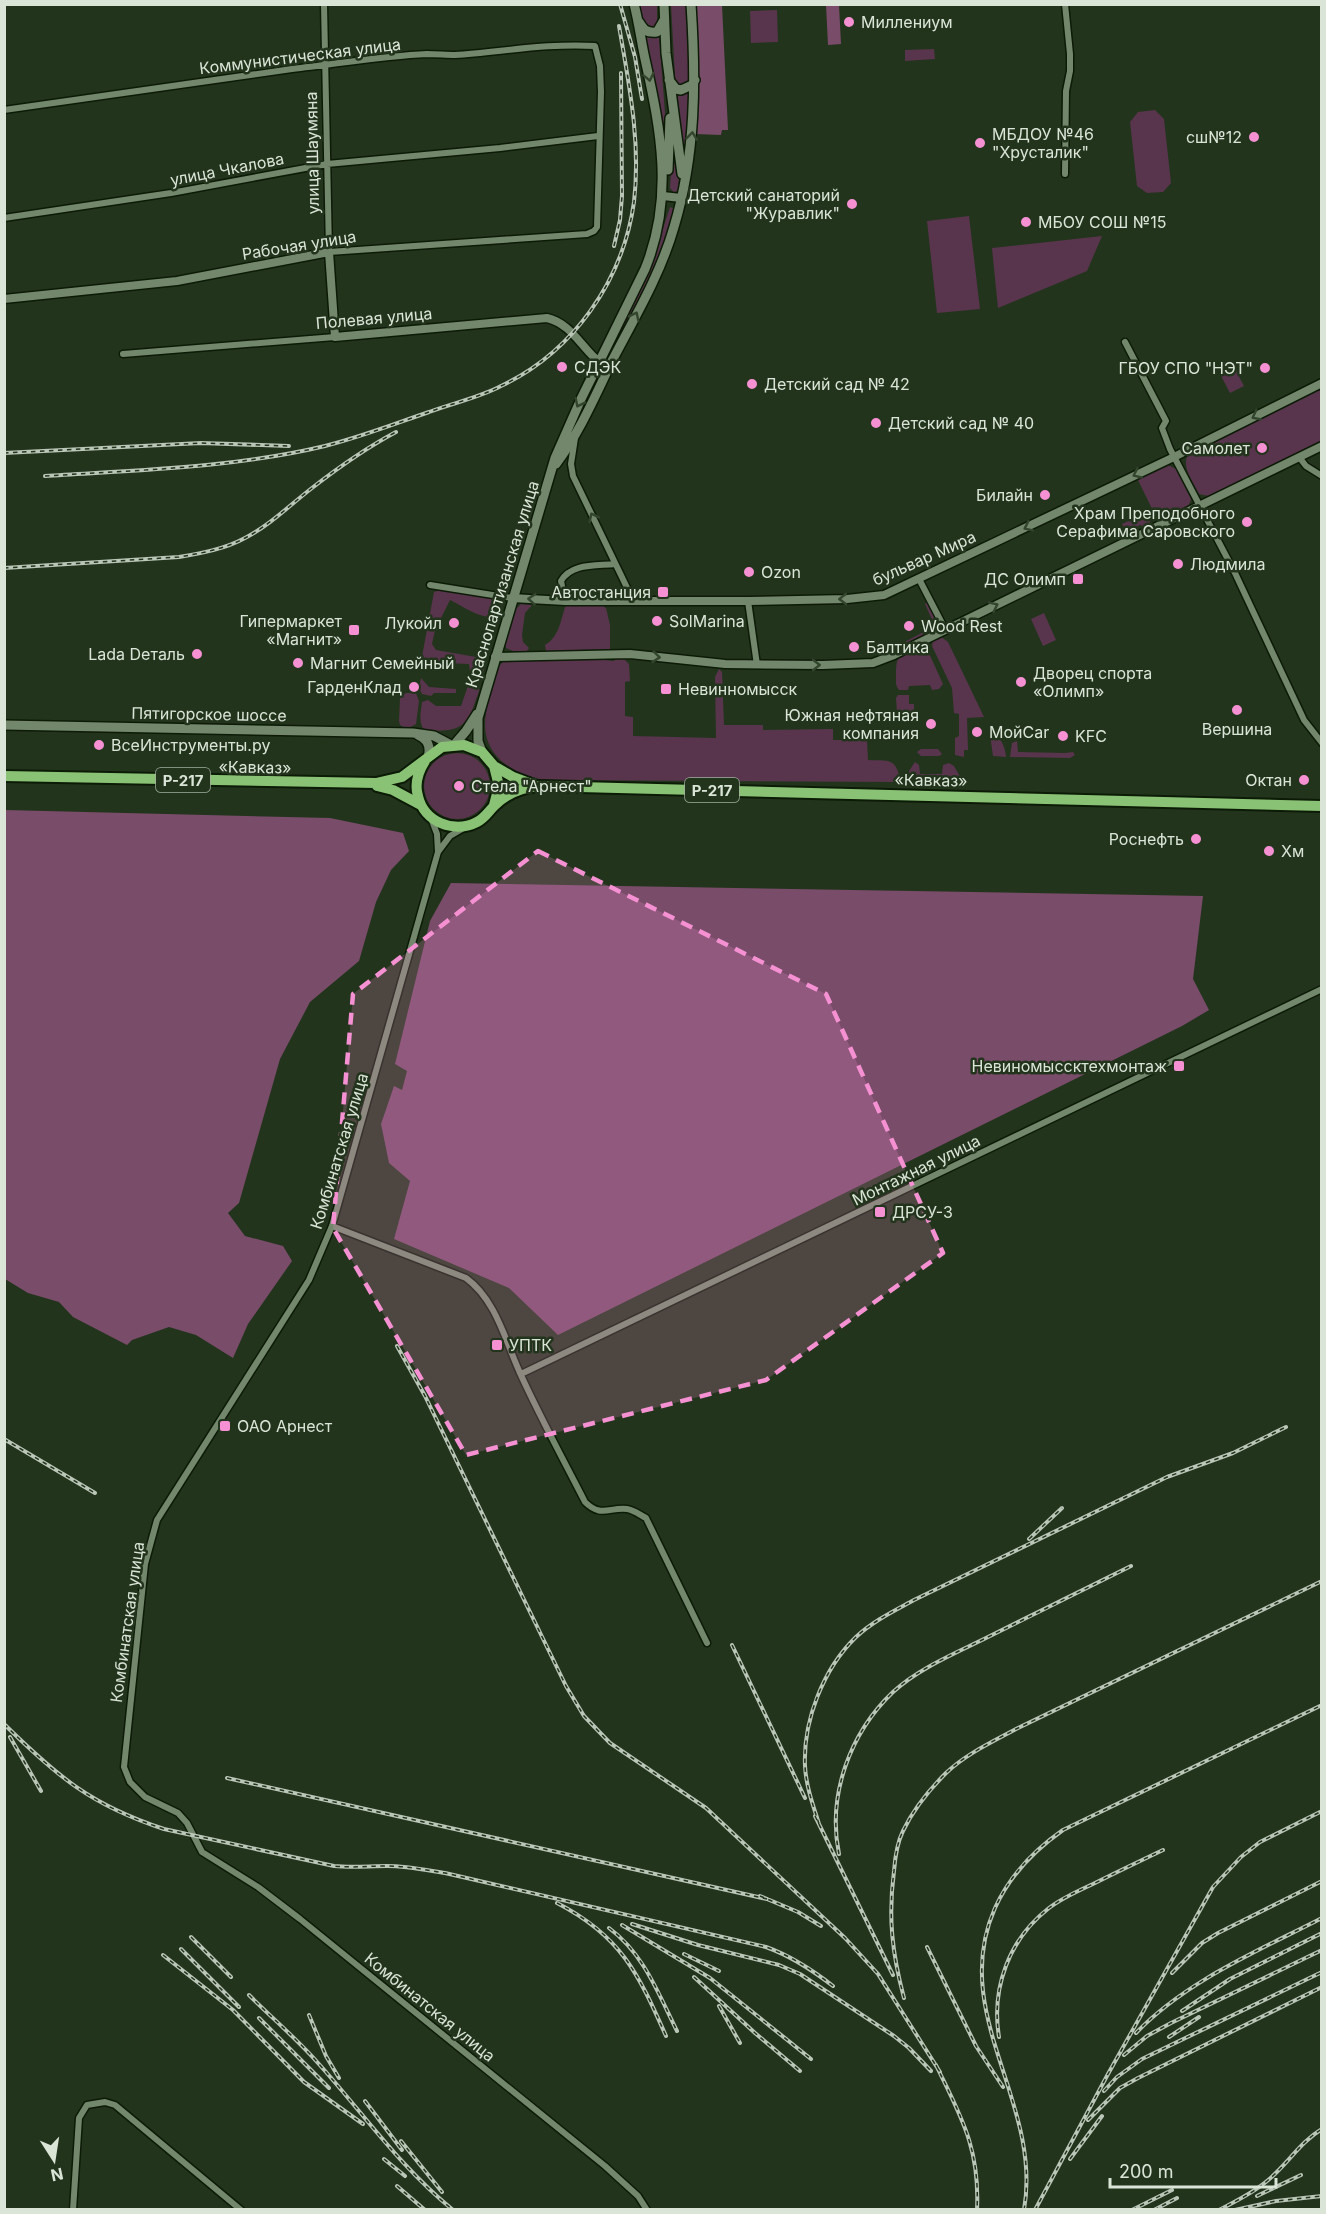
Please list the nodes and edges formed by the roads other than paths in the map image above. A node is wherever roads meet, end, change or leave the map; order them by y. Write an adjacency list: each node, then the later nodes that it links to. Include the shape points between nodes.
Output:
1 (324, 4): 8 (street, улица Шаумяна)
2 (634, 4): 7 (main road, Краснопартизанская улица)
3 (664, 4): 6 (main road)
4 (691, 4): 10 (main road, Краснопартизанская улица)
5 (1065, 4): 15 (street, via 1070,71 1065,90)
6 (665, 19): 7 (main road, via 657,32 649,33); 9 (main road)
7 (638, 20): 17 (main road, Краснопартизанская улица, one-way to 17, via 659,128)
8 (325, 65): 12 (street, Коммунистическая улица); 13 (street, Коммунистическая улица, via 429,54 595,46 601,92); 14 (street, улица Шаумяна)
9 (669, 80): 10 (main road, via 681,90); 11 (main road)
10 (695, 80): 16 (main road, Краснопартизанская улица, one-way to 10, via 691,144)
11 (671, 102): 16 (main road, via 679,143); 17 (main road)
12 (4, 110)
13 (598, 136): 14 (street, улица Чкалова); 19 (street, Рабочая улица, via 594,231)
14 (327, 164): 18 (street, улица Чкалова); 19 (street, улица Шаумяна)
15 (1065, 174)
16 (682, 195): 17 (street); 25 (main road, Краснопартизанская улица, one-way to 16, via 662,258)
17 (663, 196): 24 (main road, Краснопартизанская улица, via 651,254)
18 (4, 218)
19 (329, 252): 20 (street, Рабочая улица, via 177,281); 21 (street, улица Шаумяна)
20 (4, 298)
21 (336, 337): 23 (street, Полевая улица); 24 (street, Полевая улица, via 547,318 567,327)
22 (1125, 342): 29 (street, via 1166,421 1162,428)
23 (123, 354)
24 (600, 364): 25 (street, Полевая улица); 31 (main road, Краснопартизанская улица, one-way to 31)
25 (609, 368): 27 (main road, Краснопартизанская улица)
26 (1321, 384): 29 (street, бульвар Мира, one-way to 29)
27 (575, 436): 31 (main road, Краснопартизанская улица); 34 (street, one-way to 27, via 573,476)
28 (1322, 446): 30 (street)
29 (1174, 457): 33 (street); 35 (street, бульвар Мира, one-way to 35)
30 (1299, 457): 32 (street); 33 (street)
31 (551, 470): 37 (main road, Краснопартизанская улица)
32 (1322, 476)
33 (1200, 505): 41 (street, one-way to 33); 47 (street, via 1304,720)
34 (615, 564): 38 (street); 39 (street, via 573,568 565,573 561,580)
35 (919, 579): 40 (street, бульвар Мира, one-way to 40, via 874,598); 41 (street)
36 (430, 585): 37 (street, бульвар Мира)
37 (512, 597): 39 (street, бульвар Мира, one-way to 37); 42 (main road, Краснопартизанская улица)
38 (633, 600): 39 (street, бульвар Мира); 40 (street, бульвар Мира)
39 (565, 601)
40 (748, 601): 43 (street)
41 (945, 629): 43 (street, one-way to 41, via 873,663)
42 (495, 657): 43 (street, one-way to 43, via 630,654); 44 (main road, Краснопартизанская улица)
43 (757, 665)
44 (481, 706): 48 (main road, Краснопартизанская улица); 49 (main road, Краснопартизанская улица, via 477,730)
45 (4, 725): 46 (main road, Пятигорское шоссе)
46 (413, 733): 48 (main road, Пятигорское шоссе, via 434,736); 50 (main road, via 427,741 430,748)
47 (1322, 743)
48 (452, 745): 49 (highway); 50 (highway, «Кавказ» / Р-217)
49 (482, 752): 51 (highway, «Кавказ» / Р-217)
50 (426, 759): 53 (highway, «Кавказ» / Р-217, via 396,779); 55 (highway, via 416,787)
51 (494, 766): 54 (highway, «Кавказ» / Р-217); 56 (highway, via 499,786)
52 (4, 777): 53 (highway, «Кавказ» / Р-217)
53 (362, 784): 55 (highway, «Кавказ» / Р-217, via 393,790)
54 (540, 786): 56 (highway, «Кавказ» / Р-217, via 513,793); 57 (highway, «Кавказ» / Р-217)
55 (421, 805): 58 (highway, «Кавказ» / Р-217)
56 (494, 806): 59 (highway, «Кавказ» / Р-217)
57 (1322, 806)
58 (430, 817): 59 (highway, via 448,826); 60 (street, Комбинатская улица, via 437,834)
59 (468, 826): 60 (street, Комбинатская улица, via 450,836)
60 (438, 852): 62 (street, Комбинатская улица)
61 (1322, 989): 63 (street, Монтажная улица)
62 (332, 1226): 63 (street, via 466,1278 479,1287 489,1300); 67 (street, Комбинатская улица, via 309,1280 157,1520 145,1564 123,1758 126,1775 145,1797 178,1813 202,1852 300,1918 605,2166 638,2196)
63 (521, 1374): 64 (street, via 585,1502 593,1510 627,1509 645,1518)
64 (707, 1643)
65 (73, 2210): 66 (street, via 79,2118 87,2105 105,2102 115,2105)
66 (241, 2210)
67 (647, 2210)

